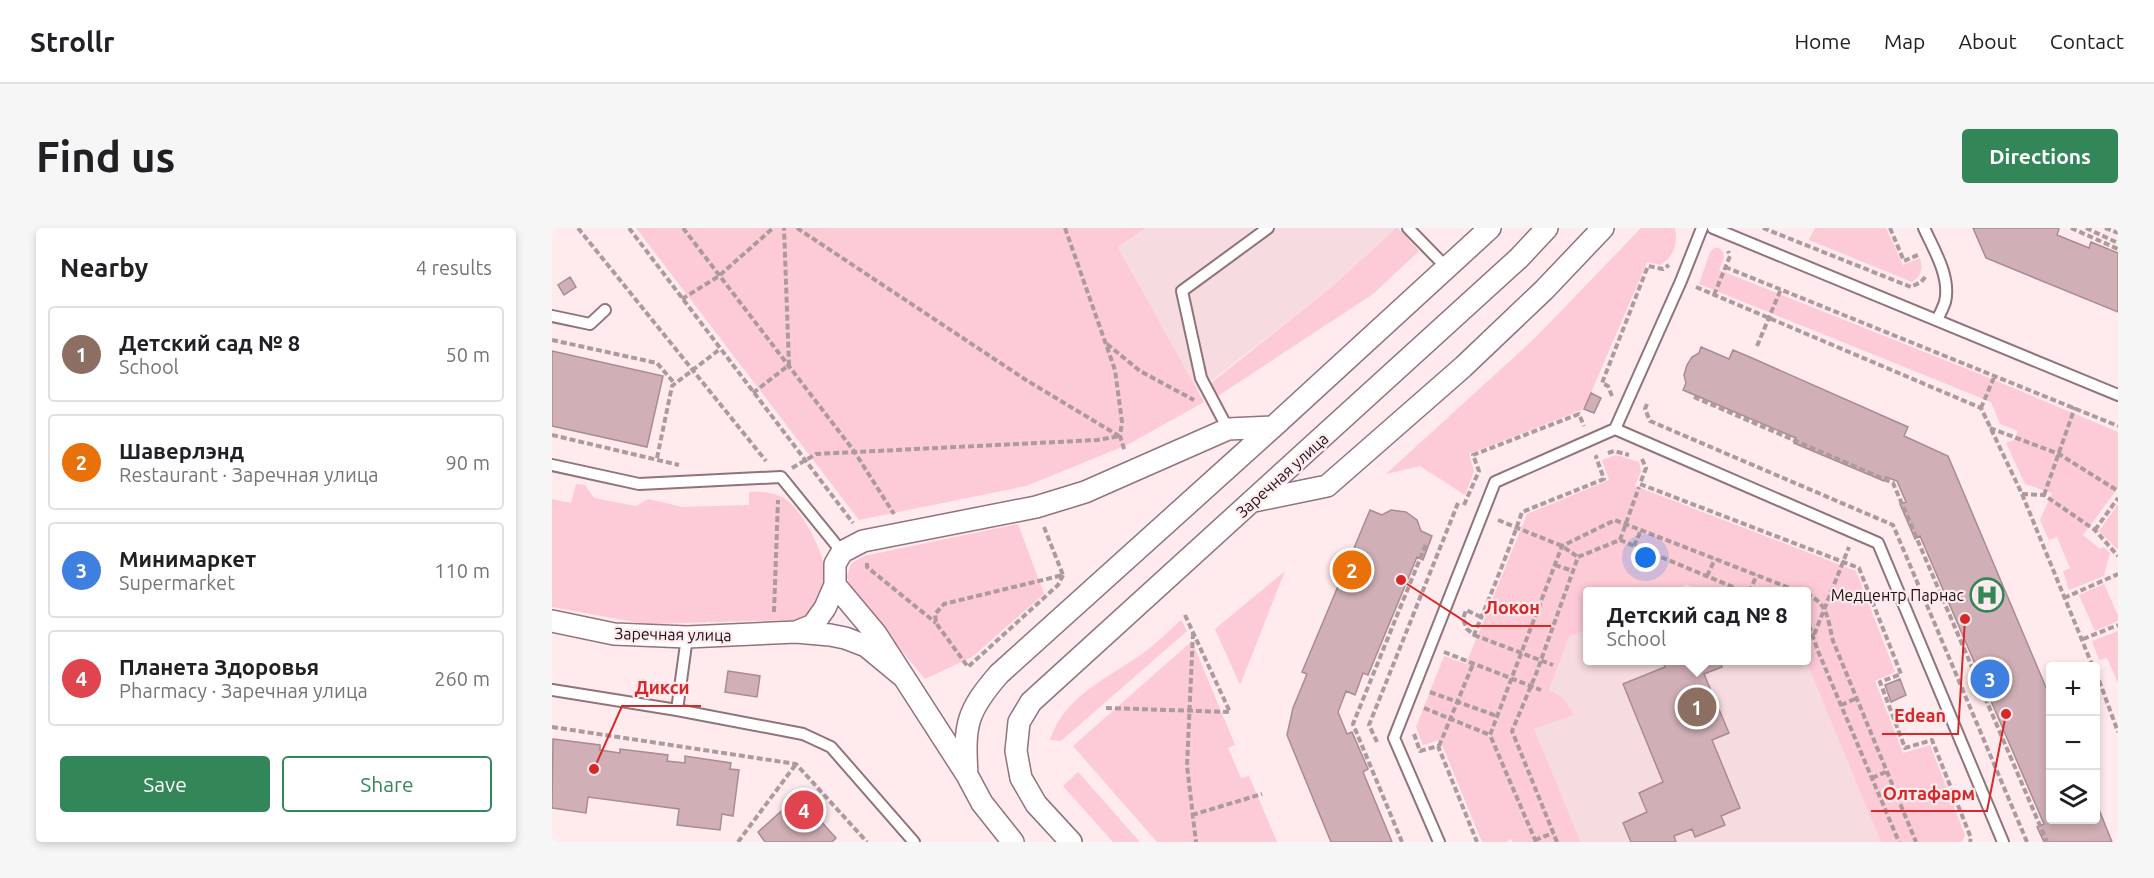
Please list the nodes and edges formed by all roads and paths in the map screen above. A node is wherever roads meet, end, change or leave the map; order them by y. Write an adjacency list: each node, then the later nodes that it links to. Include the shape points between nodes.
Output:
1 (578, 228): 42 (path)
2 (629, 228): 32 (path)
3 (683, 228): 29 (path)
4 (773, 228): 29 (path)
5 (784, 228): 41 (path)
6 (797, 228): 58 (path, via 1026,380)
7 (1065, 228): 38 (path)
8 (1268, 228): 54 (lane, via 1182,291 1201,378)
9 (1408, 228): 28 (lane)
10 (1490, 228): 28 (street)
11 (1547, 228): 72 (street, Заречная улица)
12 (1603, 228): 72 (street, via 1463,367 1327,486)
13 (1702, 228): 30 (lane)
14 (1713, 228): 36 (lane)
15 (1763, 228): 26 (path, via 1911,287 1927,275)
16 (1890, 228): 24 (path, via 1904,261 1923,253)
17 (1924, 228): 36 (lane, via 1946,285)
18 (2071, 228): 23 (path)
19 (2086, 228): 22 (path)
20 (2105, 228): 21 (path)
21 (2118, 233)
22 (2118, 243)
23 (2118, 249)
24 (1925, 258)
25 (1672, 262): 48 (path, via 1663,269 1648,266 1602,383 1612,394)
26 (1928, 264)
27 (1725, 267): 31 (path)
28 (1447, 268): 52 (street)
29 (719, 276): 32 (path); 41 (path)
30 (1681, 281): 35 (path); 56 (lane)
31 (1781, 289): 35 (path); 43 (path)
32 (682, 299): 40 (path)
33 (606, 310): 34 (lane, via 590,324)
34 (552, 316)
35 (1768, 318): 39 (path); 50 (path)
36 (1938, 320): 46 (lane)
37 (552, 340): 44 (path, via 657,363)
38 (1106, 344): 47 (path, via 1140,371); 58 (path, via 1115,370 1122,422)
39 (1757, 346)
40 (720, 349): 42 (path); 45 (path)
41 (789, 365): 45 (path); 59 (path)
42 (692, 371): 44 (path); 65 (path)
43 (1995, 375): 49 (path); 50 (path)
44 (675, 384): 62 (path)
45 (753, 393): 63 (path)
46 (2118, 395)
47 (1200, 403)
48 (1612, 403)
49 (2075, 407): 51 (path); 61 (path)
50 (1981, 408): 53 (path)
51 (2118, 426)
52 (1273, 427): 54 (street); 146 (street, via 993,681 979,697 968,722)
53 (1990, 428): 61 (path); 69 (path)
54 (1228, 429): 74 (street, via 1085,492)
55 (1592, 429): 73 (path, via 1585,428 1579,414 1473,455 1479,471)
56 (1615, 429): 75 (lane, via 1495,482); 81 (lane)
57 (552, 435): 62 (path)
58 (1120, 436): 59 (path); 60 (path)
59 (854, 451): 63 (path, via 816,454); 76 (path)
60 (1125, 453)
61 (2059, 454): 68 (path); 70 (path)
62 (657, 458): 66 (path, via 678,464)
63 (805, 460): 65 (path); 83 (path)
64 (552, 465): 66 (lane, via 639,484)
65 (781, 477): 66 (lane); 87 (lane); 108 (path, via 776,514)
66 (699, 482)
67 (1639, 487): 77 (path)
68 (2118, 491)
69 (2022, 494): 70 (path); 103 (path)
70 (2044, 495): 80 (path)
71 (2118, 498): 80 (path)
72 (1253, 502): 156 (street, Заречная улица, via 1031,702 1019,722 1016,751 1021,778 1036,804)
73 (1464, 506)
74 (1036, 507): 83 (street); 95 (path)
75 (1483, 513): 78 (path); 159 (lane, via 1394,738)
76 (898, 520)
77 (1625, 524): 79 (path); 82 (path); 85 (path, via 1616,520)
78 (1517, 527): 85 (path); 91 (path, via 1522,512 1604,479 1596,457 1614,451 1643,459 1646,468 1640,484); 106 (path)
79 (1641, 530): 86 (path); 90 (path)
80 (2095, 530): 88 (path)
81 (1854, 532): 91 (path); 165 (lane, via 1878,543)
82 (1620, 540): 86 (path); 89 (path)
83 (863, 541): 87 (street); 109 (path, via 867,567)
84 (1426, 544): 158 (path, via 1353,724)
85 (1562, 546): 89 (path); 92 (path)
86 (1634, 546): 97 (path)
87 (842, 552): 98 (street, via 836,564)
88 (2118, 556)
89 (1578, 557): 93 (path)
90 (1715, 559): 96 (path); 97 (path)
91 (1843, 562): 104 (path); 164 (path, via 1859,568 1901,674 1880,682 1905,748 1932,740)
92 (1555, 565): 93 (path); 119 (path)
93 (1573, 571): 120 (path)
94 (2118, 574): 103 (path)
95 (1063, 575): 109 (path, via 944,604 935,614); 109 (path, via 1058,585 968,667)
96 (1757, 575): 100 (path); 101 (path)
97 (1707, 576): 99 (path)
98 (835, 585): 112 (street, via 813,625); 125 (street, via 876,634)
99 (1736, 587)
100 (1750, 587)
101 (1789, 587)
102 (1811, 596): 104 (path)
103 (2064, 598): 118 (path)
104 (1825, 610): 115 (path); 131 (path, via 1833,641)
105 (1184, 613): 113 (path)
106 (1481, 617): 114 (path); 114 (path, via 1466,610 1463,620)
107 (552, 621): 117 (street, Заречная улица, via 614,634)
108 (774, 621)
109 (936, 623)
110 (2118, 625): 118 (path)
111 (1811, 628): 115 (path)
112 (796, 633): 117 (street, Заречная улица); 125 (street, Заречная улица, via 830,635 866,646)
113 (1193, 633): 136 (path); 136 (path, via 1230,712)
114 (1474, 635): 119 (path)
115 (1814, 635): 116 (path); 133 (path)
116 (1811, 636)
117 (687, 637): 135 (lane)
118 (2083, 639): 122 (path)
119 (1520, 653): 120 (path); 126 (path)
120 (1541, 660): 124 (path); 128 (path)
121 (1438, 661): 123 (path, via 1442,651)
122 (2092, 662)
123 (1473, 664): 126 (path); 132 (path)
124 (1553, 666)
125 (901, 675): 146 (street)
126 (1510, 678): 128 (path); 137 (path)
127 (2100, 683): 141 (path)
128 (1531, 686): 130 (path); 150 (path, via 1512,731)
129 (552, 690): 135 (lane)
130 (1541, 690)
131 (1857, 698): 133 (path); 145 (path)
132 (1457, 702): 137 (path); 138 (path); 138 (path, via 1426,690 1420,706)
133 (1841, 705): 147 (path)
134 (1106, 708): 136 (path)
135 (677, 710): 154 (lane, via 803,734 831,747)
136 (1189, 712): 149 (path, via 1187,766)
137 (1497, 716): 142 (path)
138 (1450, 718): 142 (path); 143 (path)
139 (552, 727): 144 (path)
140 (1411, 728): 143 (path, via 1420,751)
141 (2118, 732)
142 (1490, 735): 151 (path)
143 (1438, 746): 160 (path)
144 (796, 764): 152 (path); 153 (path)
145 (1888, 771): 147 (path); 163 (path)
146 (967, 775): 155 (street, via 982,803)
147 (1872, 778): 162 (path)
148 (1262, 794): 149 (path)
149 (1192, 815): 157 (path)
150 (1553, 833): 151 (path); 161 (path)
151 (1535, 841)
152 (738, 842)
153 (867, 842)
154 (914, 842)
155 (1013, 842)
156 (1071, 842)
157 (1196, 842)
158 (1402, 842)
159 (1439, 842)
160 (1478, 842)
161 (1557, 842)
162 (1899, 842)
163 (1917, 842)
164 (1970, 842)
165 (2003, 842)

